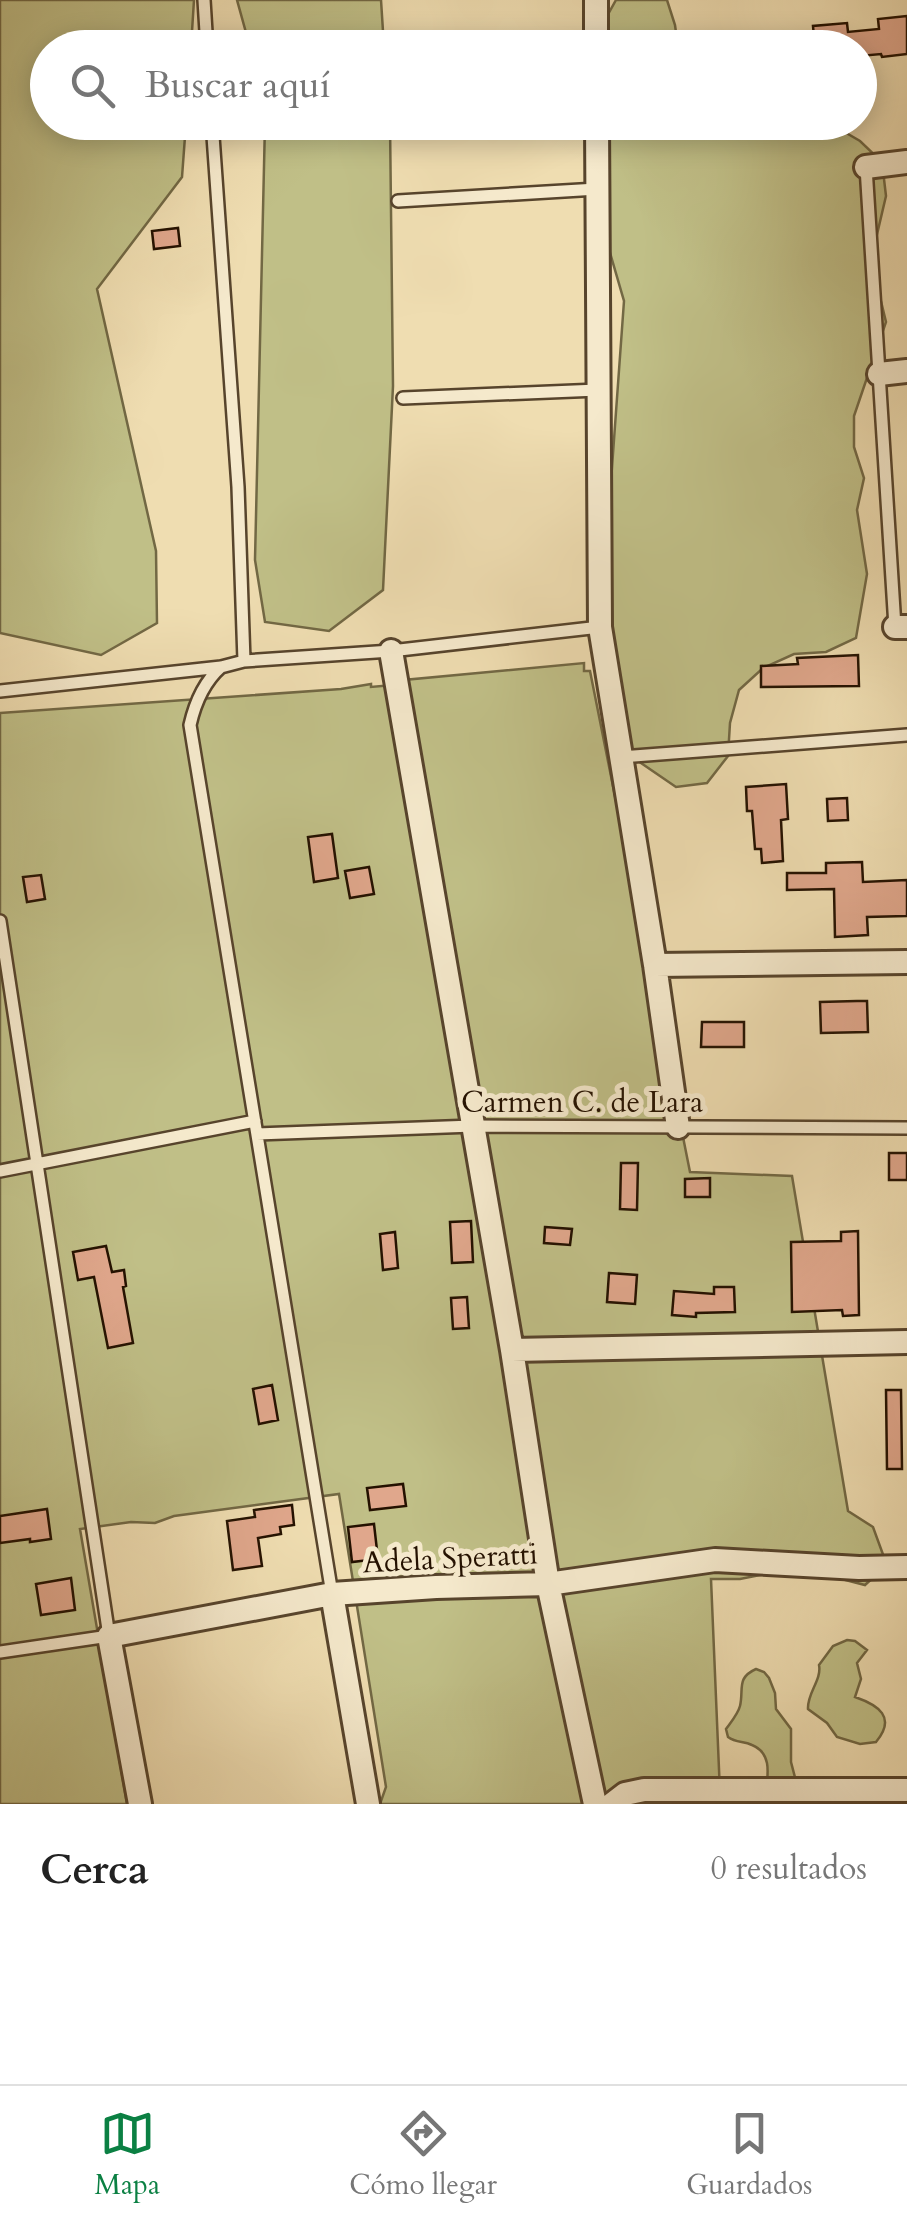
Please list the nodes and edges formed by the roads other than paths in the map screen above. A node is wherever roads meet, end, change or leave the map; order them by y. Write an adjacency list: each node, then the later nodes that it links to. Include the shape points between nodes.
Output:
1 (204, 0): 3 (lane)
2 (596, 0): 4 (street)
3 (206, 30)
4 (596, 30)
5 (213, 140): 18 (lane)
6 (597, 140): 9 (street)
7 (907, 162): 8 (street)
8 (866, 167): 12 (lane)
9 (597, 189): 10 (lane); 13 (street)
10 (398, 200)
11 (907, 371): 12 (street)
12 (879, 374): 16 (lane)
13 (598, 390): 14 (lane); 15 (street)
14 (403, 398)
15 (600, 627): 17 (lane); 22 (street)
16 (901, 627)
17 (391, 651): 18 (lane); 26 (street)
18 (244, 661): 19 (lane)
19 (221, 666): 20 (lane); 28 (lane, via 201,693 190,725)
20 (0, 692)
21 (907, 735): 22 (lane)
22 (620, 757): 25 (street)
23 (0, 922): 30 (lane)
24 (907, 962): 25 (street)
25 (655, 964): 27 (street)
26 (473, 1126): 27 (lane, Carmen C. de Lara); 28 (lane, Carmen C. de Lara); 33 (street)
27 (678, 1127): 29 (lane, Carmen C. de Lara)
28 (256, 1128): 30 (lane, Carmen C. de Lara); 36 (lane)
29 (907, 1128)
30 (37, 1163): 31 (lane, Carmen C. de Lara); 37 (lane)
31 (0, 1171)
32 (907, 1342): 33 (street)
33 (512, 1350): 35 (street)
34 (907, 1567): 35 (street, Adela Speratti, via 715,1560)
35 (548, 1584): 36 (street, Adela Speratti); 42 (street)
36 (332, 1594): 37 (street, Adela Speratti); 41 (street)
37 (109, 1636): 38 (lane, Adela Speratti); 40 (street)
38 (0, 1652)
39 (907, 1790): 43 (street, via 644,1790)
40 (140, 1804)
41 (368, 1804)
42 (595, 1804)
43 (612, 1804)

